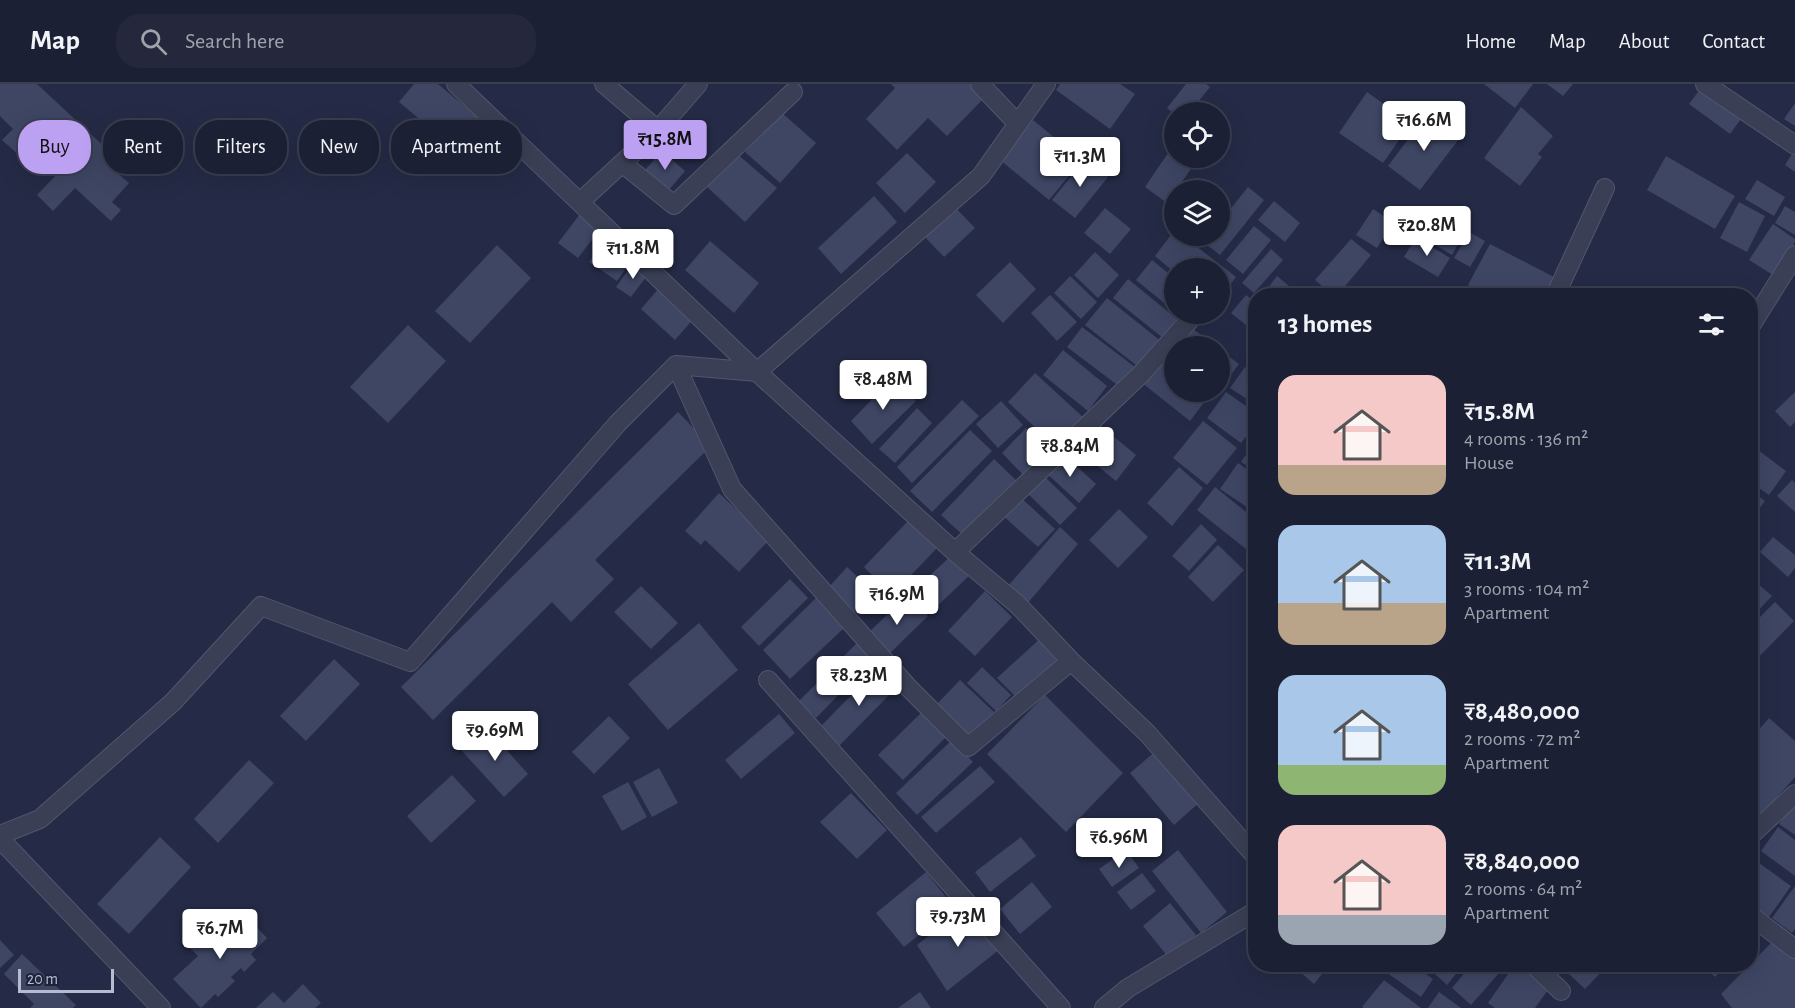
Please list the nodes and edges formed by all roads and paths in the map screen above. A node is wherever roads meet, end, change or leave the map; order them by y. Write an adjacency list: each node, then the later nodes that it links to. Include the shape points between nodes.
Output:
1 (456, 84): 13 (street)
2 (604, 84): 9 (street)
3 (698, 84): 9 (street)
4 (980, 84): 8 (street)
5 (1046, 84): 8 (street)
6 (1705, 84): 10 (street)
7 (793, 92): 11 (street, via 674,206)
8 (1018, 124): 19 (street, via 981,176)
9 (658, 130): 11 (street)
10 (1795, 145)
11 (622, 163): 13 (street)
12 (1605, 188): 15 (street)
13 (580, 202): 19 (street)
14 (1795, 255): 16 (street)
15 (1559, 288)
16 (1758, 314)
17 (1186, 324): 20 (street, via 1140,375)
18 (676, 365): 19 (street); 21 (street, via 732,489 907,687 968,747); 25 (street, via 618,423 410,662 261,606 173,702 40,819)
19 (757, 372): 20 (street)
20 (955, 552): 21 (street, via 1017,604)
21 (1071, 661): 26 (street, via 1147,733)
22 (768, 680): 33 (street)
23 (1795, 794): 24 (street)
24 (1758, 829)
25 (0, 837): 32 (street)
26 (1248, 848)
27 (1248, 915): 34 (street, via 1128,988)
28 (1758, 921): 29 (street)
29 (1795, 949)
30 (1541, 972): 31 (street)
31 (1561, 991)
32 (155, 1006)
33 (1060, 1008)
34 (1104, 1008)

